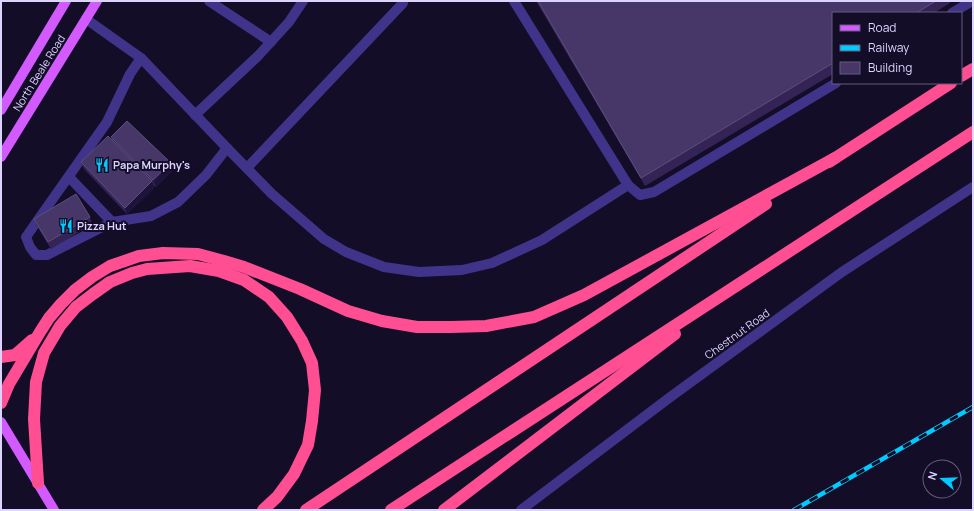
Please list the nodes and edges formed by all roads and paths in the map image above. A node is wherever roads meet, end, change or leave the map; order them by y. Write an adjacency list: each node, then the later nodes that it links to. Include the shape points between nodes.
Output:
1 (97, 1): 9 (main road, North Beale Road)
2 (209, 1): 10 (lane)
3 (303, 1): 10 (lane, via 290,22)
4 (514, 1): 25 (lane)
5 (972, 1): 8 (lane)
6 (62, 2): 16 (main road, North Beale Road)
7 (403, 2): 23 (lane)
8 (954, 12)
9 (86, 19): 11 (lane); 21 (main road, North Beale Road)
10 (271, 42): 18 (lane)
11 (141, 58): 18 (lane); 24 (lane, via 106,122)
12 (973, 69): 13 (highway)
13 (962, 75)
14 (834, 84): 25 (lane, via 654,192 640,195)
15 (949, 84): 22 (highway)
16 (6, 96): 17 (main road, North Beale Road)
17 (1, 110)
18 (195, 115): 20 (lane)
19 (973, 132): 28 (highway)
20 (227, 148): 23 (lane); 27 (lane, via 206,176 178,202 151,216)
21 (1, 157)
22 (835, 158): 29 (highway, via 584,295 534,317 472,327 417,327 382,321 348,311 244,267 198,254 163,252 139,256 110,266 92,277 61,304); 36 (highway)
23 (247, 168): 25 (lane, via 272,194 324,239 346,252 384,267 419,272 462,270 492,263 542,240)
24 (69, 177): 27 (lane); 27 (lane, via 26,237 36,255 46,255)
25 (628, 185)
26 (973, 187): 39 (lane, Chestnut Road, via 842,272)
27 (112, 222)
28 (749, 278): 37 (highway); 38 (highway)
29 (40, 332): 30 (highway, via 15,355); 31 (highway)
30 (1, 357)
31 (1, 402)
32 (1, 422): 33 (main road)
33 (38, 483): 34 (main road); 35 (highway, via 34,419 36,382 44,353 60,326 76,307 110,282 132,272 190,266 219,271 244,280 270,298 299,335 312,363 315,390 308,446 294,474 277,497)
34 (54, 510)
35 (263, 510)
36 (306, 510)
37 (392, 510)
38 (444, 510)
39 (521, 510)

